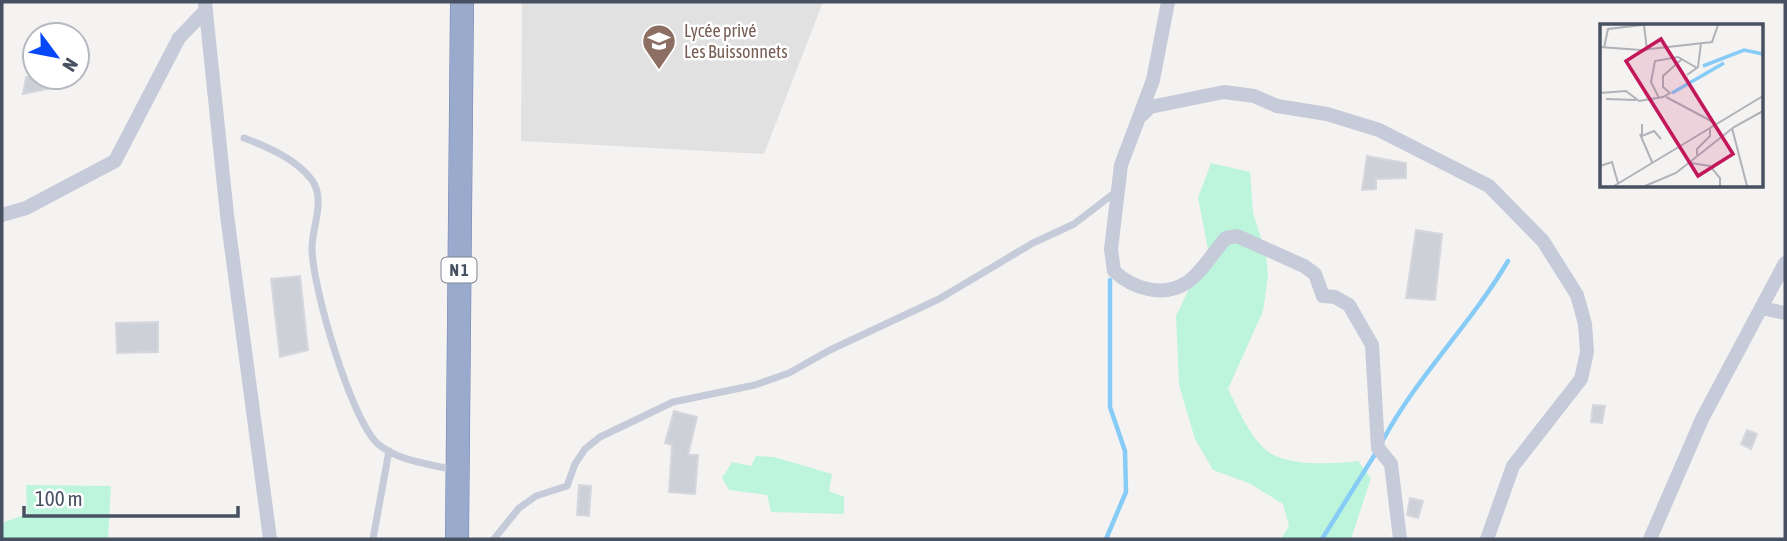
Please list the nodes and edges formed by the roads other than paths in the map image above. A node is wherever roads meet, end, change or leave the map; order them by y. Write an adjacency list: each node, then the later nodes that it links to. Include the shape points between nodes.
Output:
1 (462, 2): 12 (highway, N 1)
2 (1168, 2): 4 (street)
3 (205, 6): 7 (street, via 155,78 115,161 26,208); 13 (street)
4 (1142, 115): 6 (street, via 1121,165); 18 (street, via 1150,107 1224,92 1357,122 1489,186 1543,241 1577,295 1585,324 1584,365 1581,379 1513,466)
5 (244, 138): 11 (lane, via 292,162 313,182 319,208 312,251 330,335 360,421)
6 (1118, 191): 16 (lane, via 1074,223 939,299 789,373 673,402 600,437 585,449 567,486 536,496 519,508); 17 (street, via 1111,249 1114,271 1136,287 1156,291 1187,283 1226,237 1237,236 1304,266 1315,274 1323,296 1349,304 1372,345 1378,448 1391,464)
7 (2, 215)
8 (1785, 263): 9 (street)
9 (1761, 308): 10 (street); 19 (street, via 1702,419)
10 (1785, 313)
11 (389, 451): 12 (lane); 14 (lane)
12 (458, 470): 15 (highway, N 1)
13 (270, 539)
14 (373, 539)
15 (457, 539)
16 (494, 539)
17 (1400, 539)
18 (1487, 539)
19 (1650, 539)

